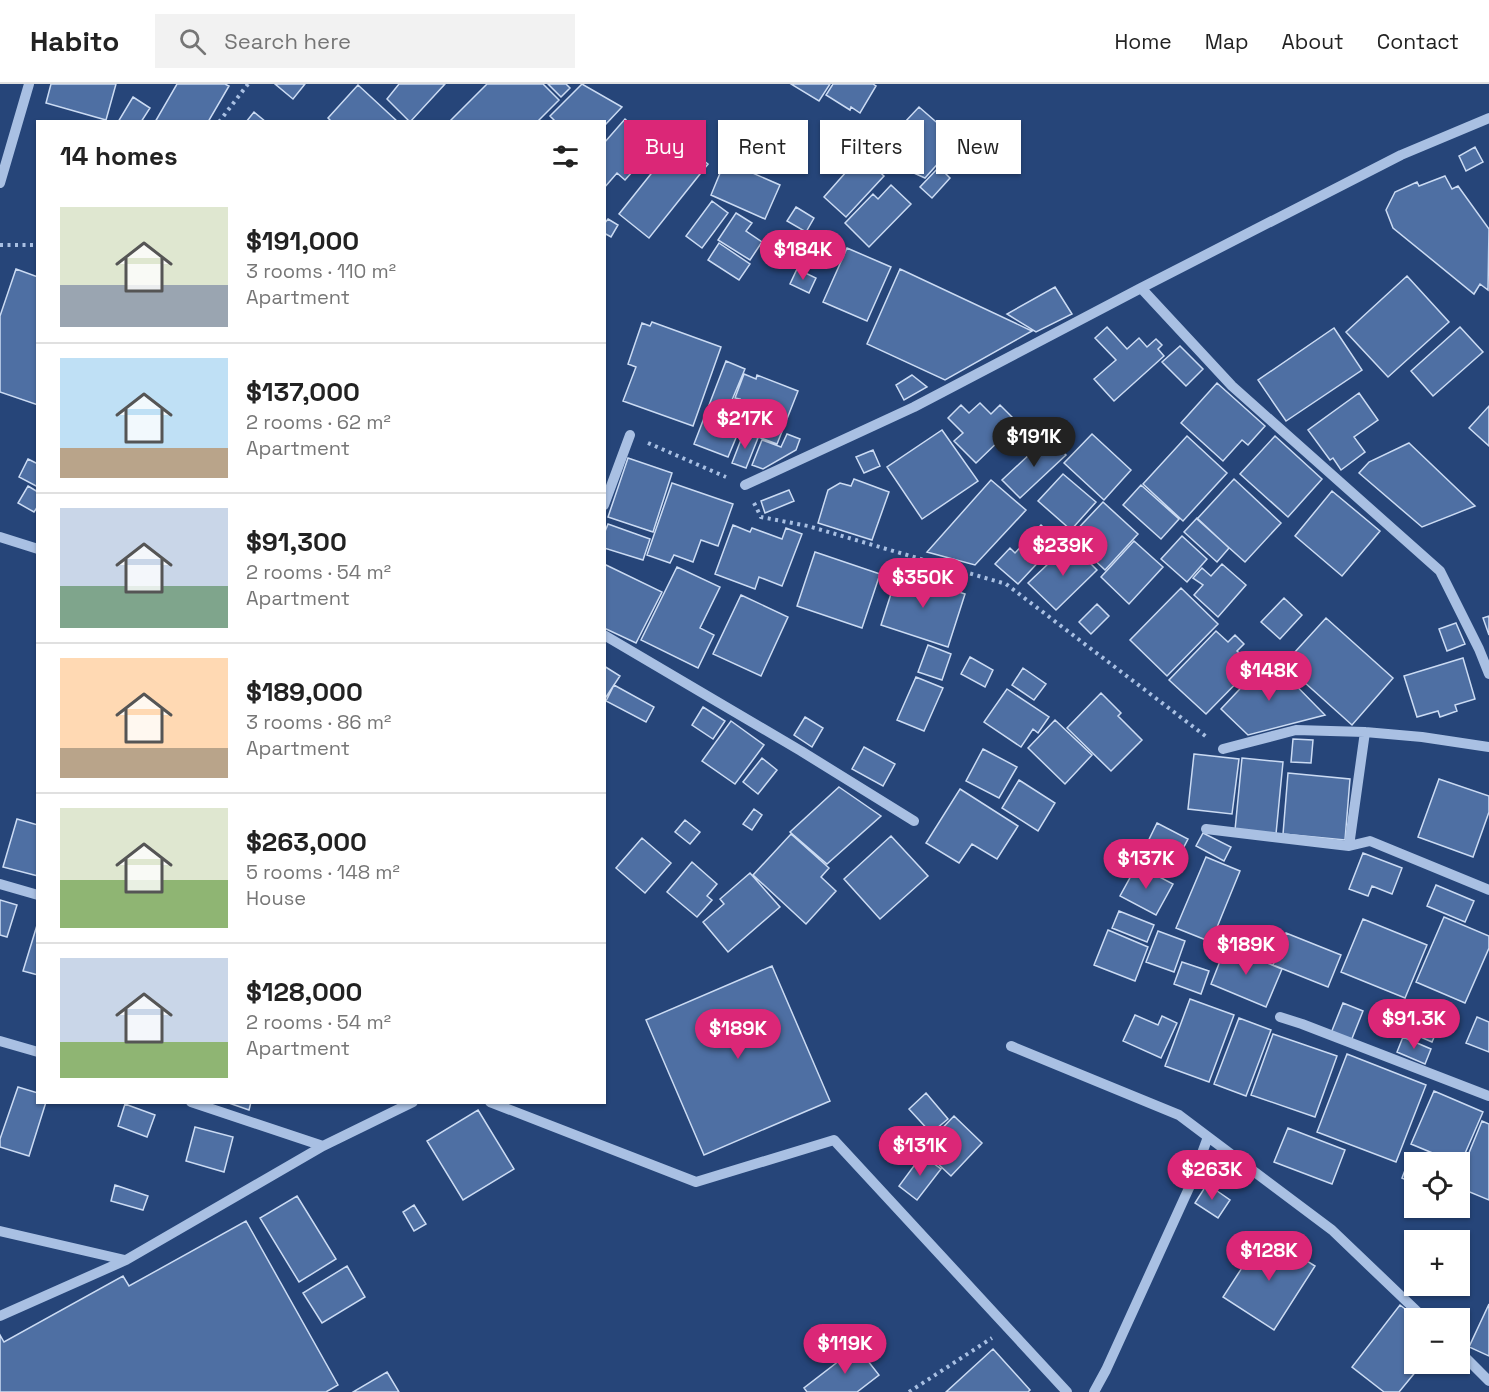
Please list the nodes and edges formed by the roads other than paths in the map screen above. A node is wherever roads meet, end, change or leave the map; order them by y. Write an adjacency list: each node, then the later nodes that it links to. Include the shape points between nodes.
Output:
1 (29, 84): 3 (street)
2 (1489, 118): 4 (street, via 1401,155)
3 (0, 183)
4 (1141, 288): 6 (street, via 914,407); 11 (street, via 1232,386 1440,571)
5 (630, 435): 7 (street)
6 (745, 485)
7 (606, 501)
8 (0, 537): 9 (street)
9 (36, 548)
10 (606, 636): 15 (street)
11 (1489, 674)
12 (1365, 732): 13 (street); 14 (street, via 1296,730); 17 (street)
13 (1489, 747)
14 (1223, 749)
15 (914, 821)
16 (1206, 829): 17 (street)
17 (1349, 846): 19 (street, via 1370,841)
18 (0, 884): 20 (street)
19 (1489, 890)
20 (36, 895)
21 (1280, 1017): 25 (street)
22 (0, 1041): 24 (street)
23 (1011, 1046): 29 (street, via 1179,1115)
24 (36, 1051)
25 (1489, 1096)
26 (197, 1104): 30 (street)
27 (409, 1104): 30 (street)
28 (495, 1104): 37 (street, via 696,1182 834,1140)
29 (1208, 1137): 33 (street, via 1332,1230); 38 (street, via 1189,1188)
30 (323, 1146): 32 (street)
31 (0, 1231): 32 (street)
32 (126, 1260): 34 (street)
33 (1414, 1308)
34 (0, 1316)
35 (1470, 1362): 36 (street)
36 (1489, 1381)
37 (1067, 1392)
38 (1094, 1392)

